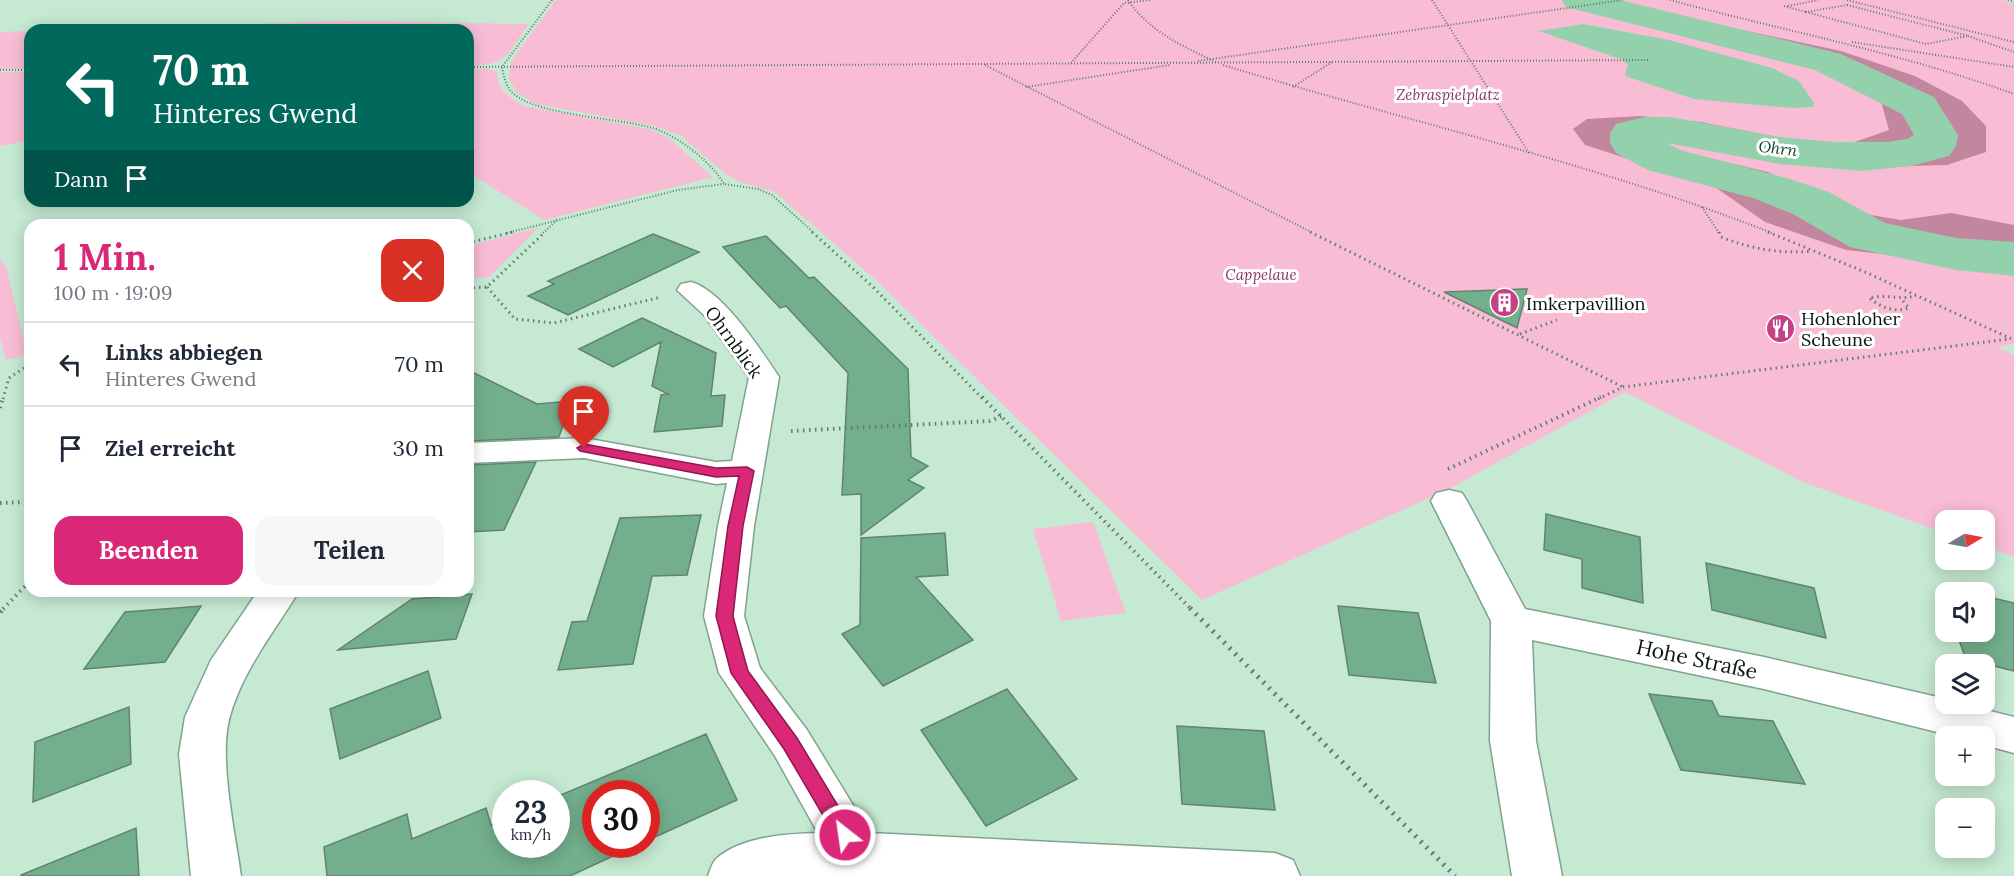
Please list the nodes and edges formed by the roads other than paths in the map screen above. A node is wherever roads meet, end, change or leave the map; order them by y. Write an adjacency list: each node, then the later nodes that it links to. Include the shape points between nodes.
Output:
1 (691, 290): 2 (street, Ohrnblick, via 714,309 764,377)
2 (751, 452): 3 (street, via 716,473 584,448); 8 (street, Ohrnblick, via 724,616 740,673 790,744)
3 (474, 453)
4 (1449, 501): 6 (street)
5 (275, 597): 9 (street, via 226,671 207,717 202,754)
6 (1511, 621): 7 (street, Hohe Straße, via 1654,648 1885,700); 12 (street, via 1513,741)
7 (2014, 735)
8 (856, 854): 10 (street, via 799,856 754,863); 11 (street)
9 (216, 876)
10 (733, 876)
11 (1275, 876)
12 (1537, 876)

